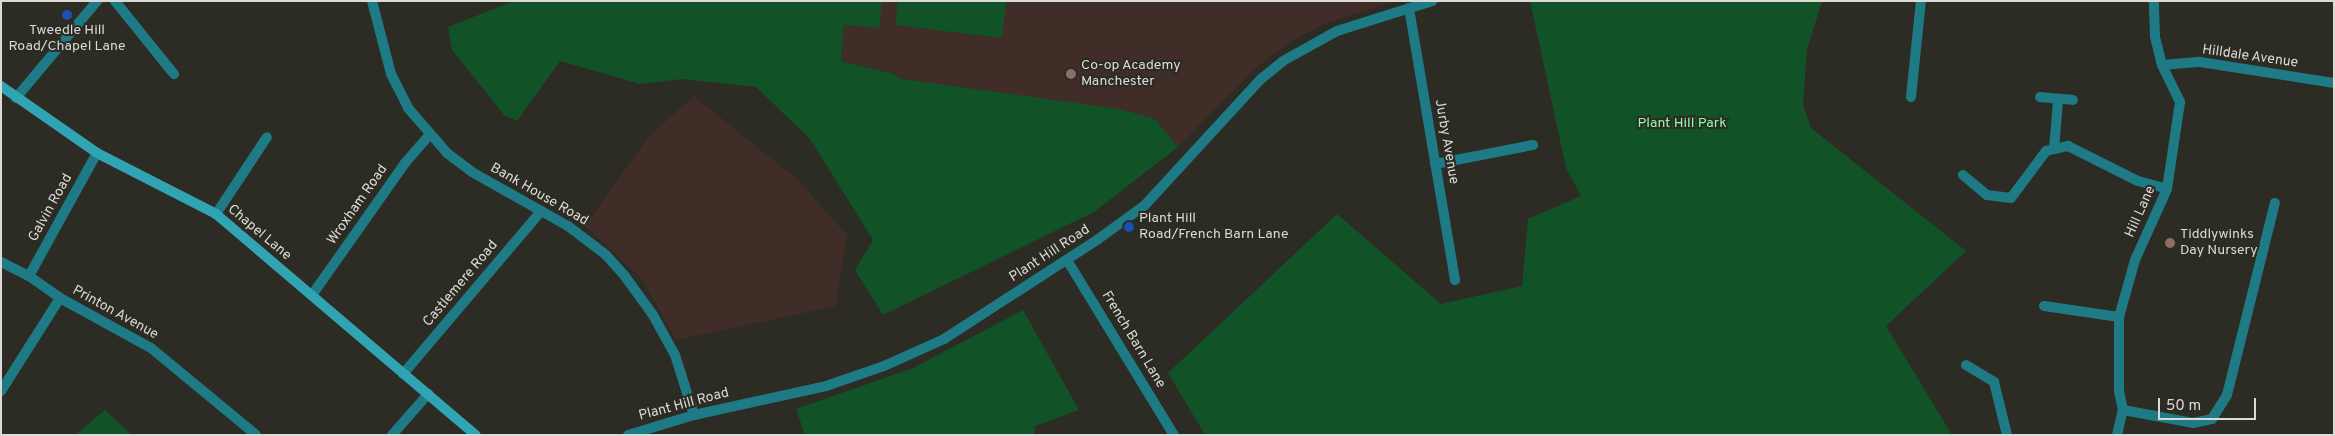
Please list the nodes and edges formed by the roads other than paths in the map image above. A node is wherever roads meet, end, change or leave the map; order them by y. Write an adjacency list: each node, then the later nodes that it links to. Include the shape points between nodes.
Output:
1 (97, 1): 14 (street)
2 (115, 1): 9 (street)
3 (372, 1): 17 (street, Bank House Road, via 391,74 408,108)
4 (1432, 1): 7 (street, Plant Hill Road)
5 (1921, 1): 12 (street)
6 (2154, 1): 8 (street, Hill Lane, via 2155,36)
7 (1409, 8): 22 (street, Jurby Avenue); 28 (street, Plant Hill Road, via 1337,31 1283,61 1261,79 1145,205)
8 (2162, 65): 10 (street, Hilldale Avenue, via 2200,62); 24 (street, Hill Lane, via 2180,102)
9 (174, 74)
10 (2334, 83)
11 (1, 86): 14 (street, Chapel Lane)
12 (1911, 97)
13 (2040, 97): 15 (street)
14 (16, 98): 21 (street, Chapel Lane)
15 (2058, 100): 16 (street); 20 (street)
16 (2073, 100)
17 (430, 134): 26 (street, Bank House Road, via 447,153 472,172); 32 (street, Wroxham Road, via 405,163)
18 (267, 137): 27 (street)
19 (1532, 145): 22 (street)
20 (2054, 149): 23 (street, via 2046,151 2010,198 1987,195); 24 (street, via 2068,146 2138,181)
21 (97, 153): 27 (street, Chapel Lane); 30 (street, Galvin Road)
22 (1435, 164): 31 (street, Jurby Avenue)
23 (1963, 175)
24 (2167, 189): 35 (street, Hill Lane, via 2135,260)
25 (2276, 203): 40 (street, via 2227,394 2212,419 2193,423)
26 (541, 211): 37 (street, Castlemere Road); 41 (street, Bank House Road, via 584,237 634,286 675,355)
27 (216, 214): 32 (street, Chapel Lane)
28 (1067, 260): 41 (street, Plant Hill Road, via 944,339 884,366 826,386); 46 (street, French Barn Lane)
29 (1, 262): 30 (street, Printon Avenue)
30 (29, 276): 33 (street, Printon Avenue)
31 (1455, 280)
32 (312, 295): 37 (street, Chapel Lane)
33 (60, 298): 38 (street); 42 (street, Printon Avenue, via 151,348)
34 (2044, 306): 35 (street)
35 (2120, 317): 40 (street, Hill Lane, via 2119,391)
36 (1966, 365): 47 (street, via 1994,382)
37 (403, 374): 39 (street, Chapel Lane)
38 (1, 391)
39 (428, 394): 43 (street); 44 (street, Chapel Lane)
40 (2123, 410): 48 (street, Hill Lane)
41 (694, 415): 45 (street, Plant Hill Road)
42 (256, 435)
43 (392, 435)
44 (476, 435)
45 (628, 435)
46 (1174, 435)
47 (2007, 435)
48 (2117, 435)

